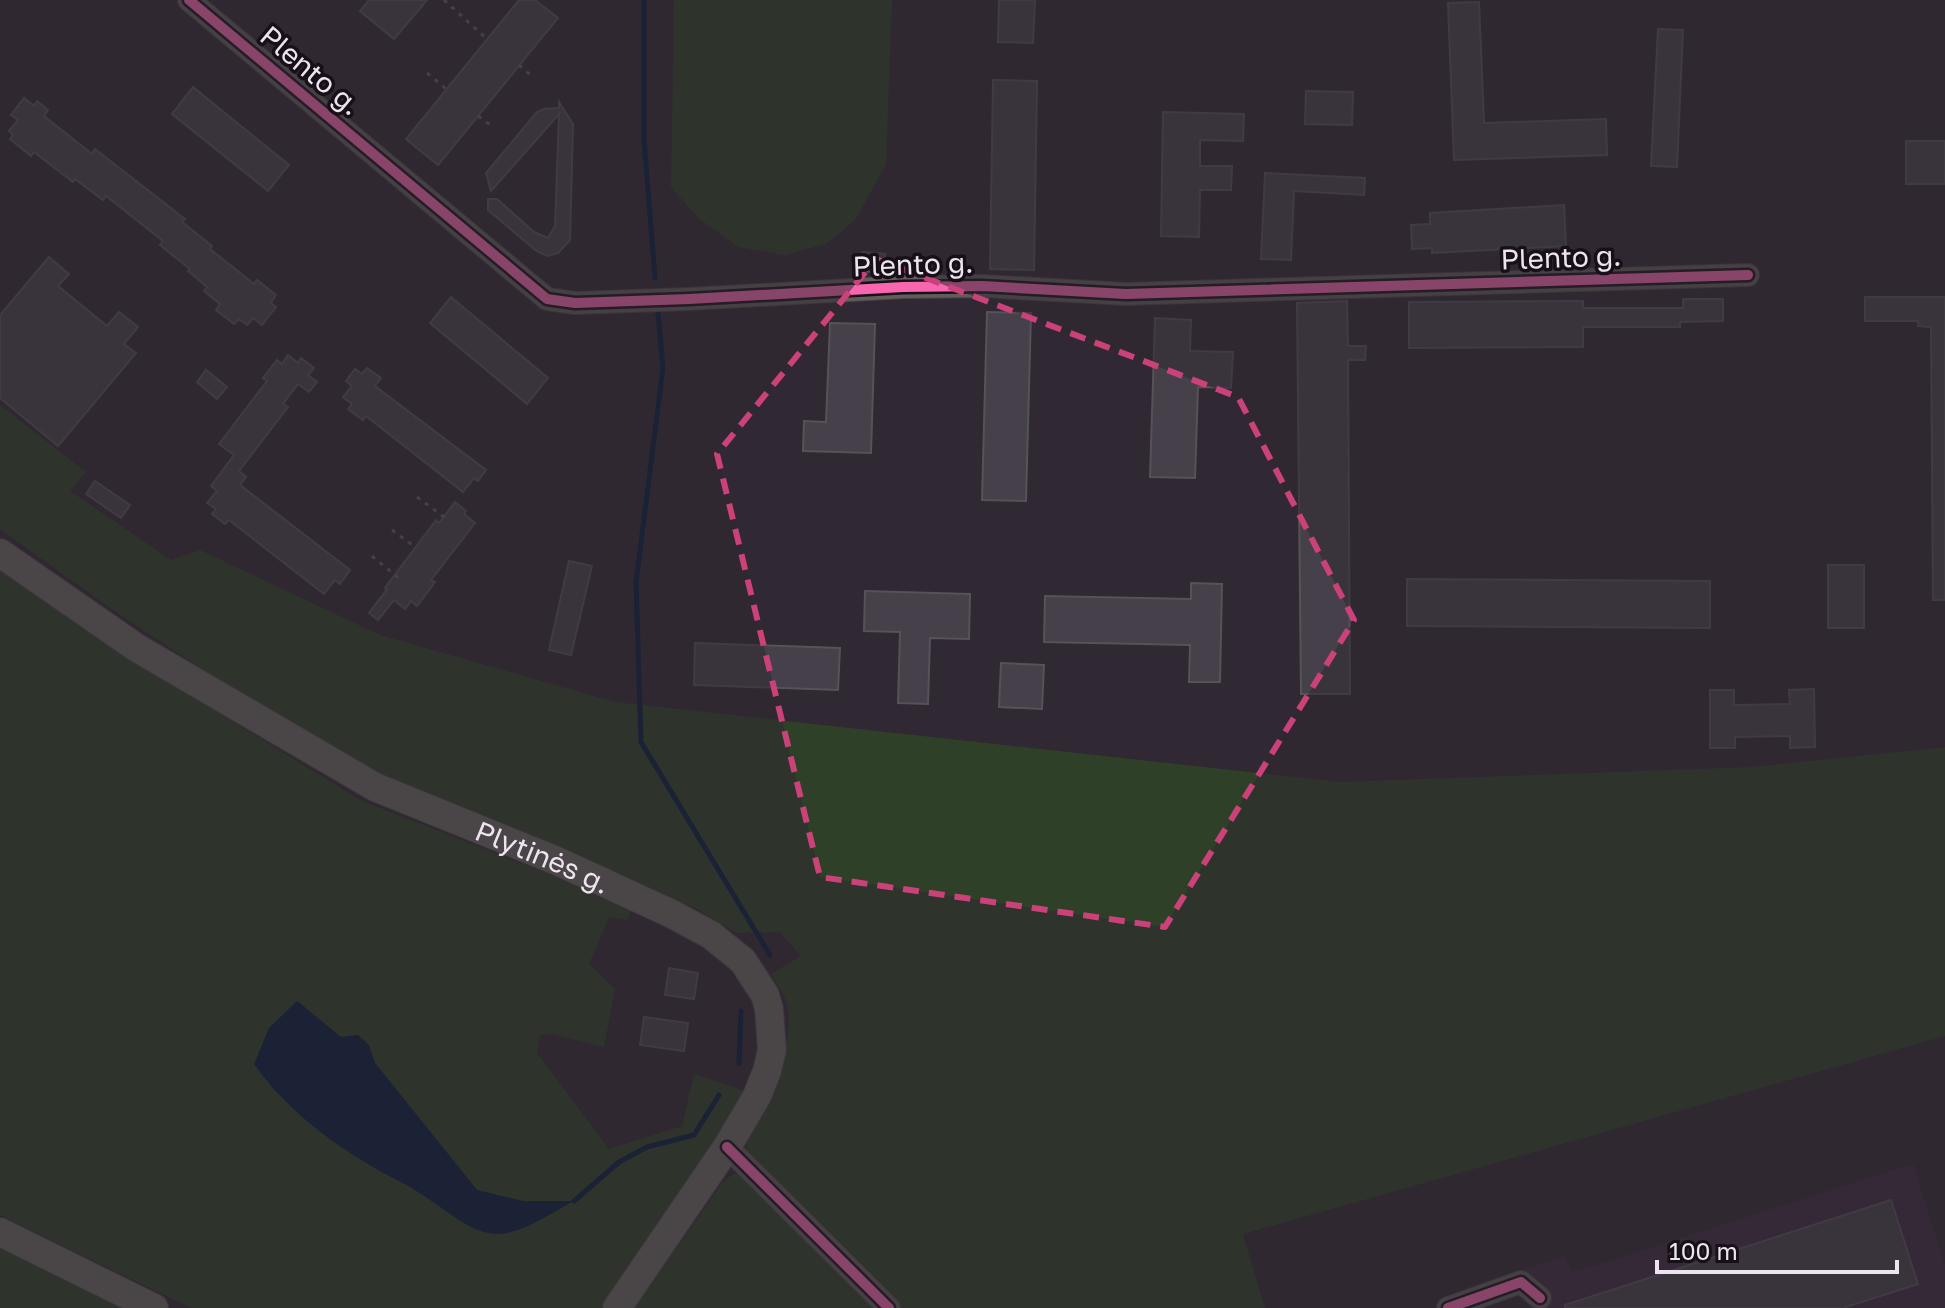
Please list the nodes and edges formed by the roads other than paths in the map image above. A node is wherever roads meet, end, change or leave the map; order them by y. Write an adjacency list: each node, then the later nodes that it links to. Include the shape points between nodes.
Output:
1 (189, 0): 2 (street, Plento g., via 547,299 575,303 955,286 1126,294)
2 (1748, 275)
3 (0, 553): 4 (main road, Plytinės g., via 137,648 375,787 557,861 672,914 733,951 765,995 772,1050 757,1096)
4 (727, 1147): 8 (main road, Plytinės g.); 9 (street)
5 (0, 1232): 7 (main road)
6 (1540, 1298): 10 (street, via 1521,1282)
7 (154, 1308)
8 (617, 1308)
9 (889, 1308)
10 (1448, 1308)

